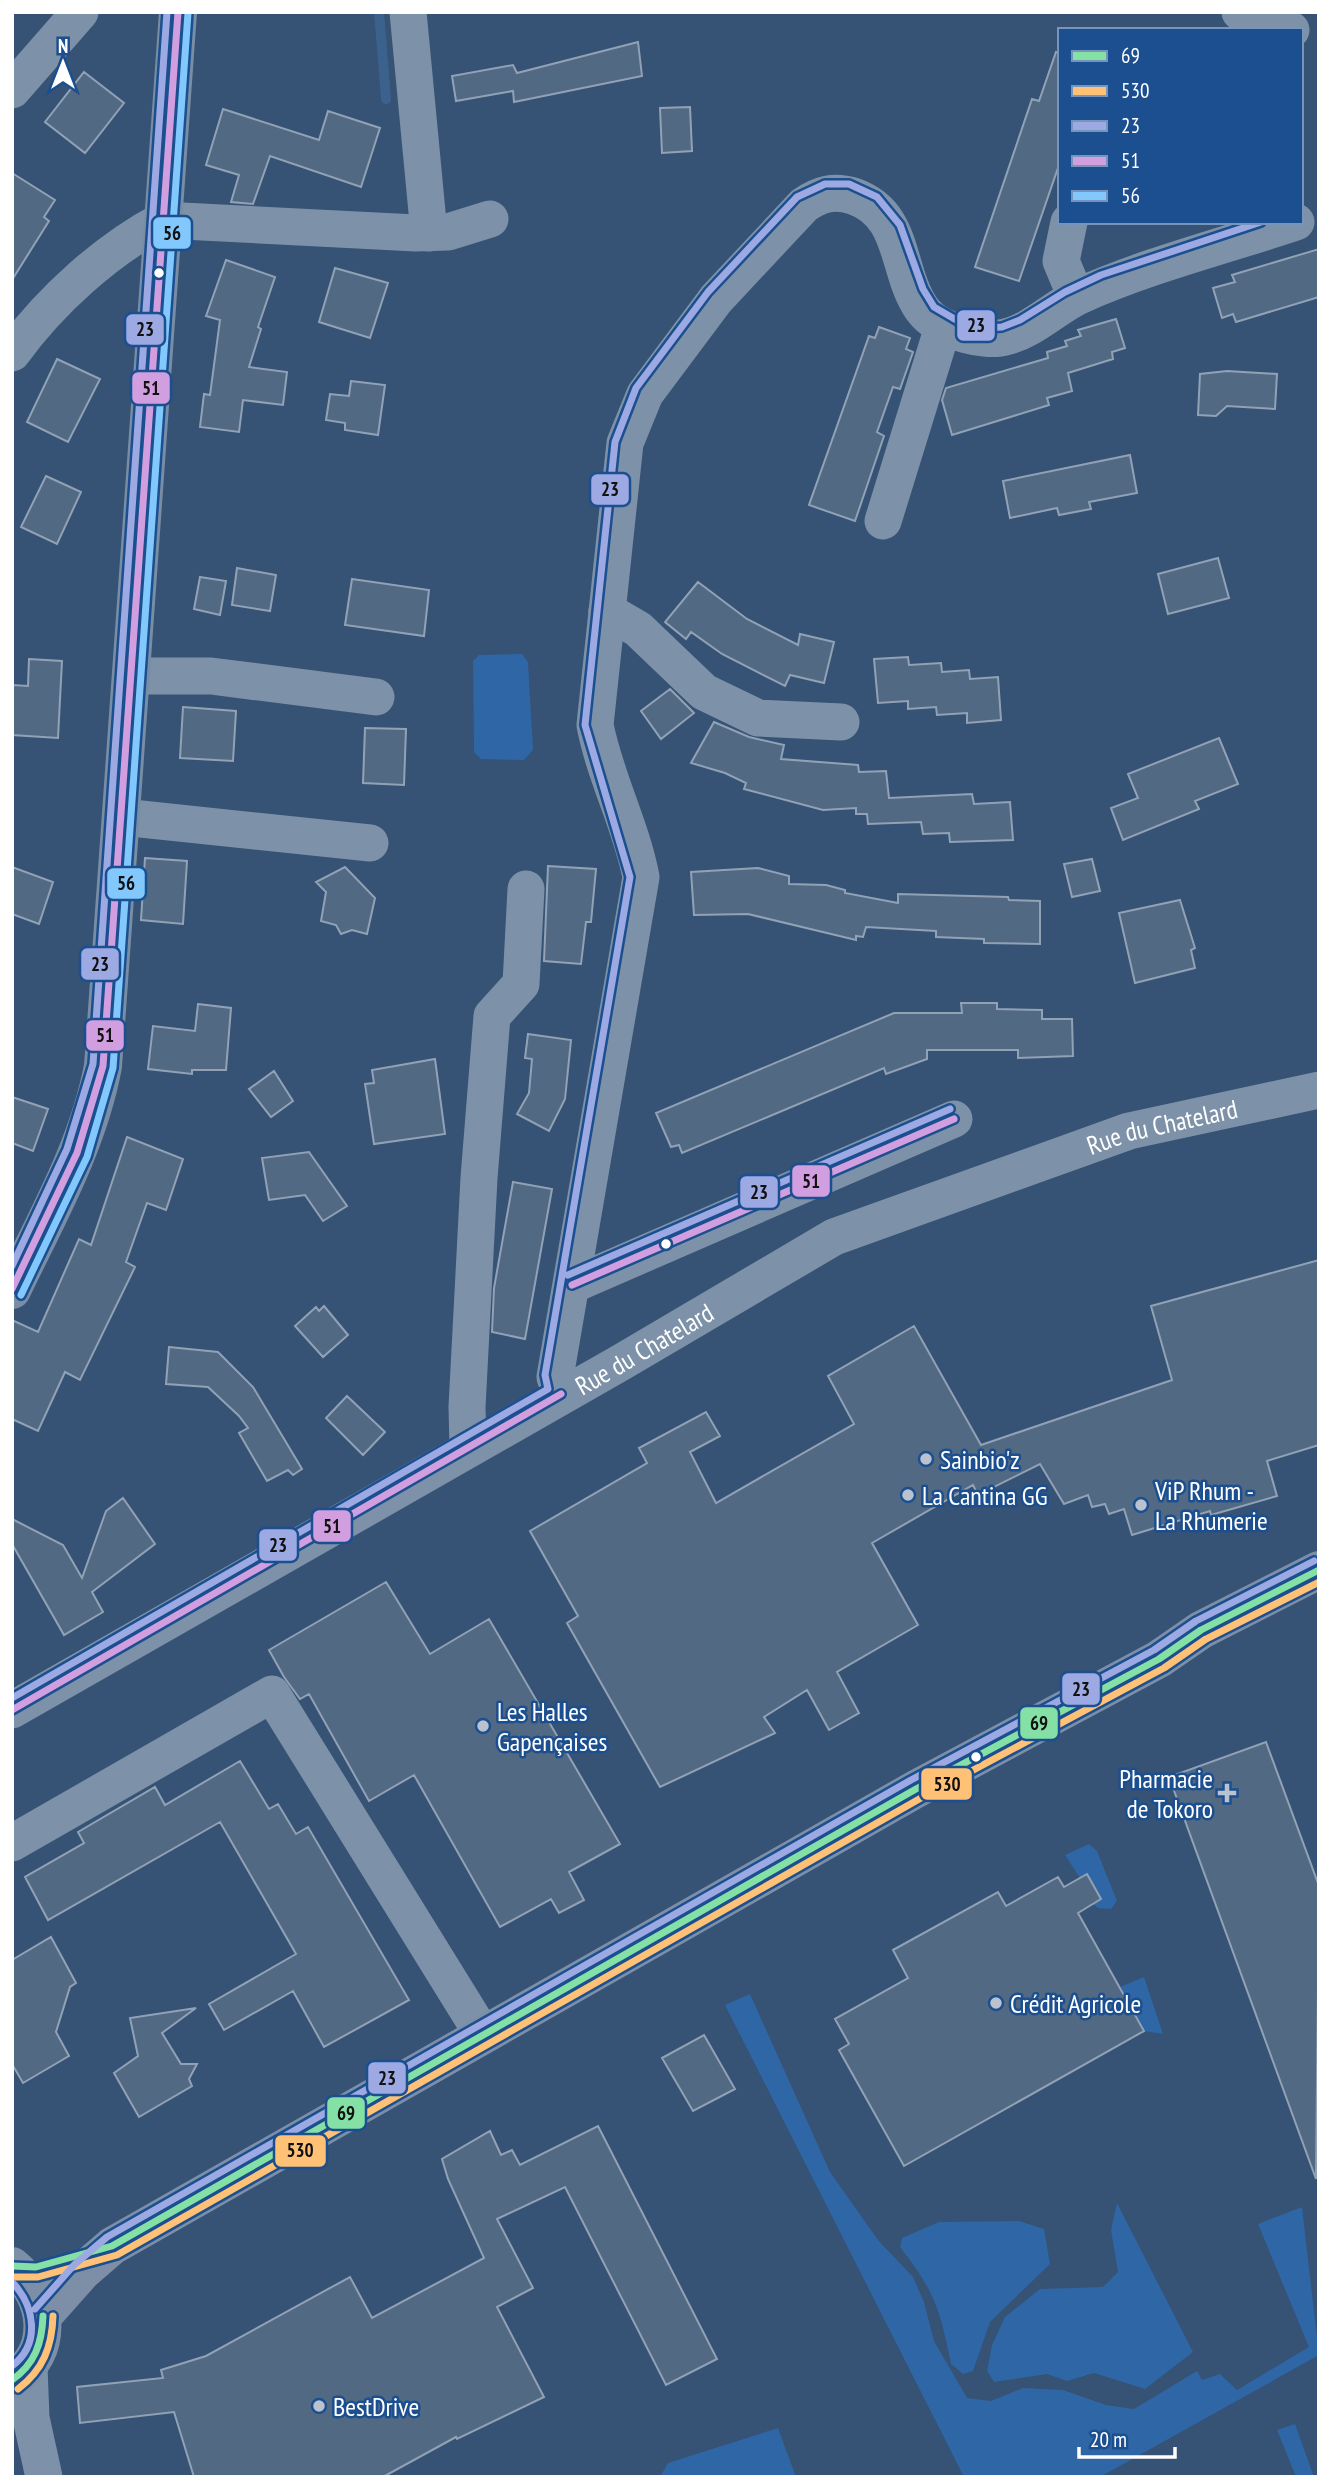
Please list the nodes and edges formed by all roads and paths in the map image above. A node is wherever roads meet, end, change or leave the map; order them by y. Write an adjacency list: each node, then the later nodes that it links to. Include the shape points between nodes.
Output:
1 (80, 12): 6 (street)
2 (178, 12): 8 (main road)
3 (408, 12): 11 (street)
4 (1240, 12): 5 (street)
5 (1285, 28)
6 (12, 90)
7 (490, 219): 11 (street)
8 (163, 220): 11 (street); 14 (street, via 98,264 48,311); 17 (main road)
9 (1069, 224): 12 (street, via 1061,261)
10 (1290, 224): 12 (street)
11 (429, 233)
12 (1076, 298): 13 (street, via 1003,338 970,336)
13 (943, 327): 15 (street); 16 (street, via 924,311 897,237 875,207 843,193 821,194 804,205 716,299 645,394 625,443)
14 (12, 354)
15 (883, 521)
16 (607, 611): 19 (street, via 638,629 704,692 758,719); 25 (street, via 595,725 641,877)
17 (131, 676): 18 (street, via 211,676); 20 (main road)
18 (376, 697)
19 (841, 722)
20 (121, 817): 21 (street); 26 (main road, via 103,1066 96,1104)
21 (370, 843)
22 (526, 889): 28 (street, via 521,984 492,1016 479,1178)
23 (1319, 1090): 27 (street, Rue du Chatelard, via 1129,1131 834,1237)
24 (954, 1119): 25 (street)
25 (572, 1285): 27 (street, via 555,1377)
26 (12, 1290)
27 (561, 1394): 28 (street, Rue du Chatelard)
28 (468, 1449): 32 (street, Rue du Chatelard)
29 (1319, 1570): 31 (main road, via 1201,1630)
30 (1319, 1592): 31 (main road)
31 (1158, 1659): 34 (main road, via 937,1778)
32 (12, 1710)
33 (12, 1843): 34 (street, via 272,1695)
34 (483, 2035): 35 (main road)
35 (112, 2246): 36 (main road, via 36,2267); 37 (main road)
36 (13, 2266): 37 (main road, via 28,2280)
37 (43, 2316): 38 (main road, via 43,2334)
38 (21, 2373): 40 (street)
39 (12, 2430): 40 (street)
40 (43, 2477)

